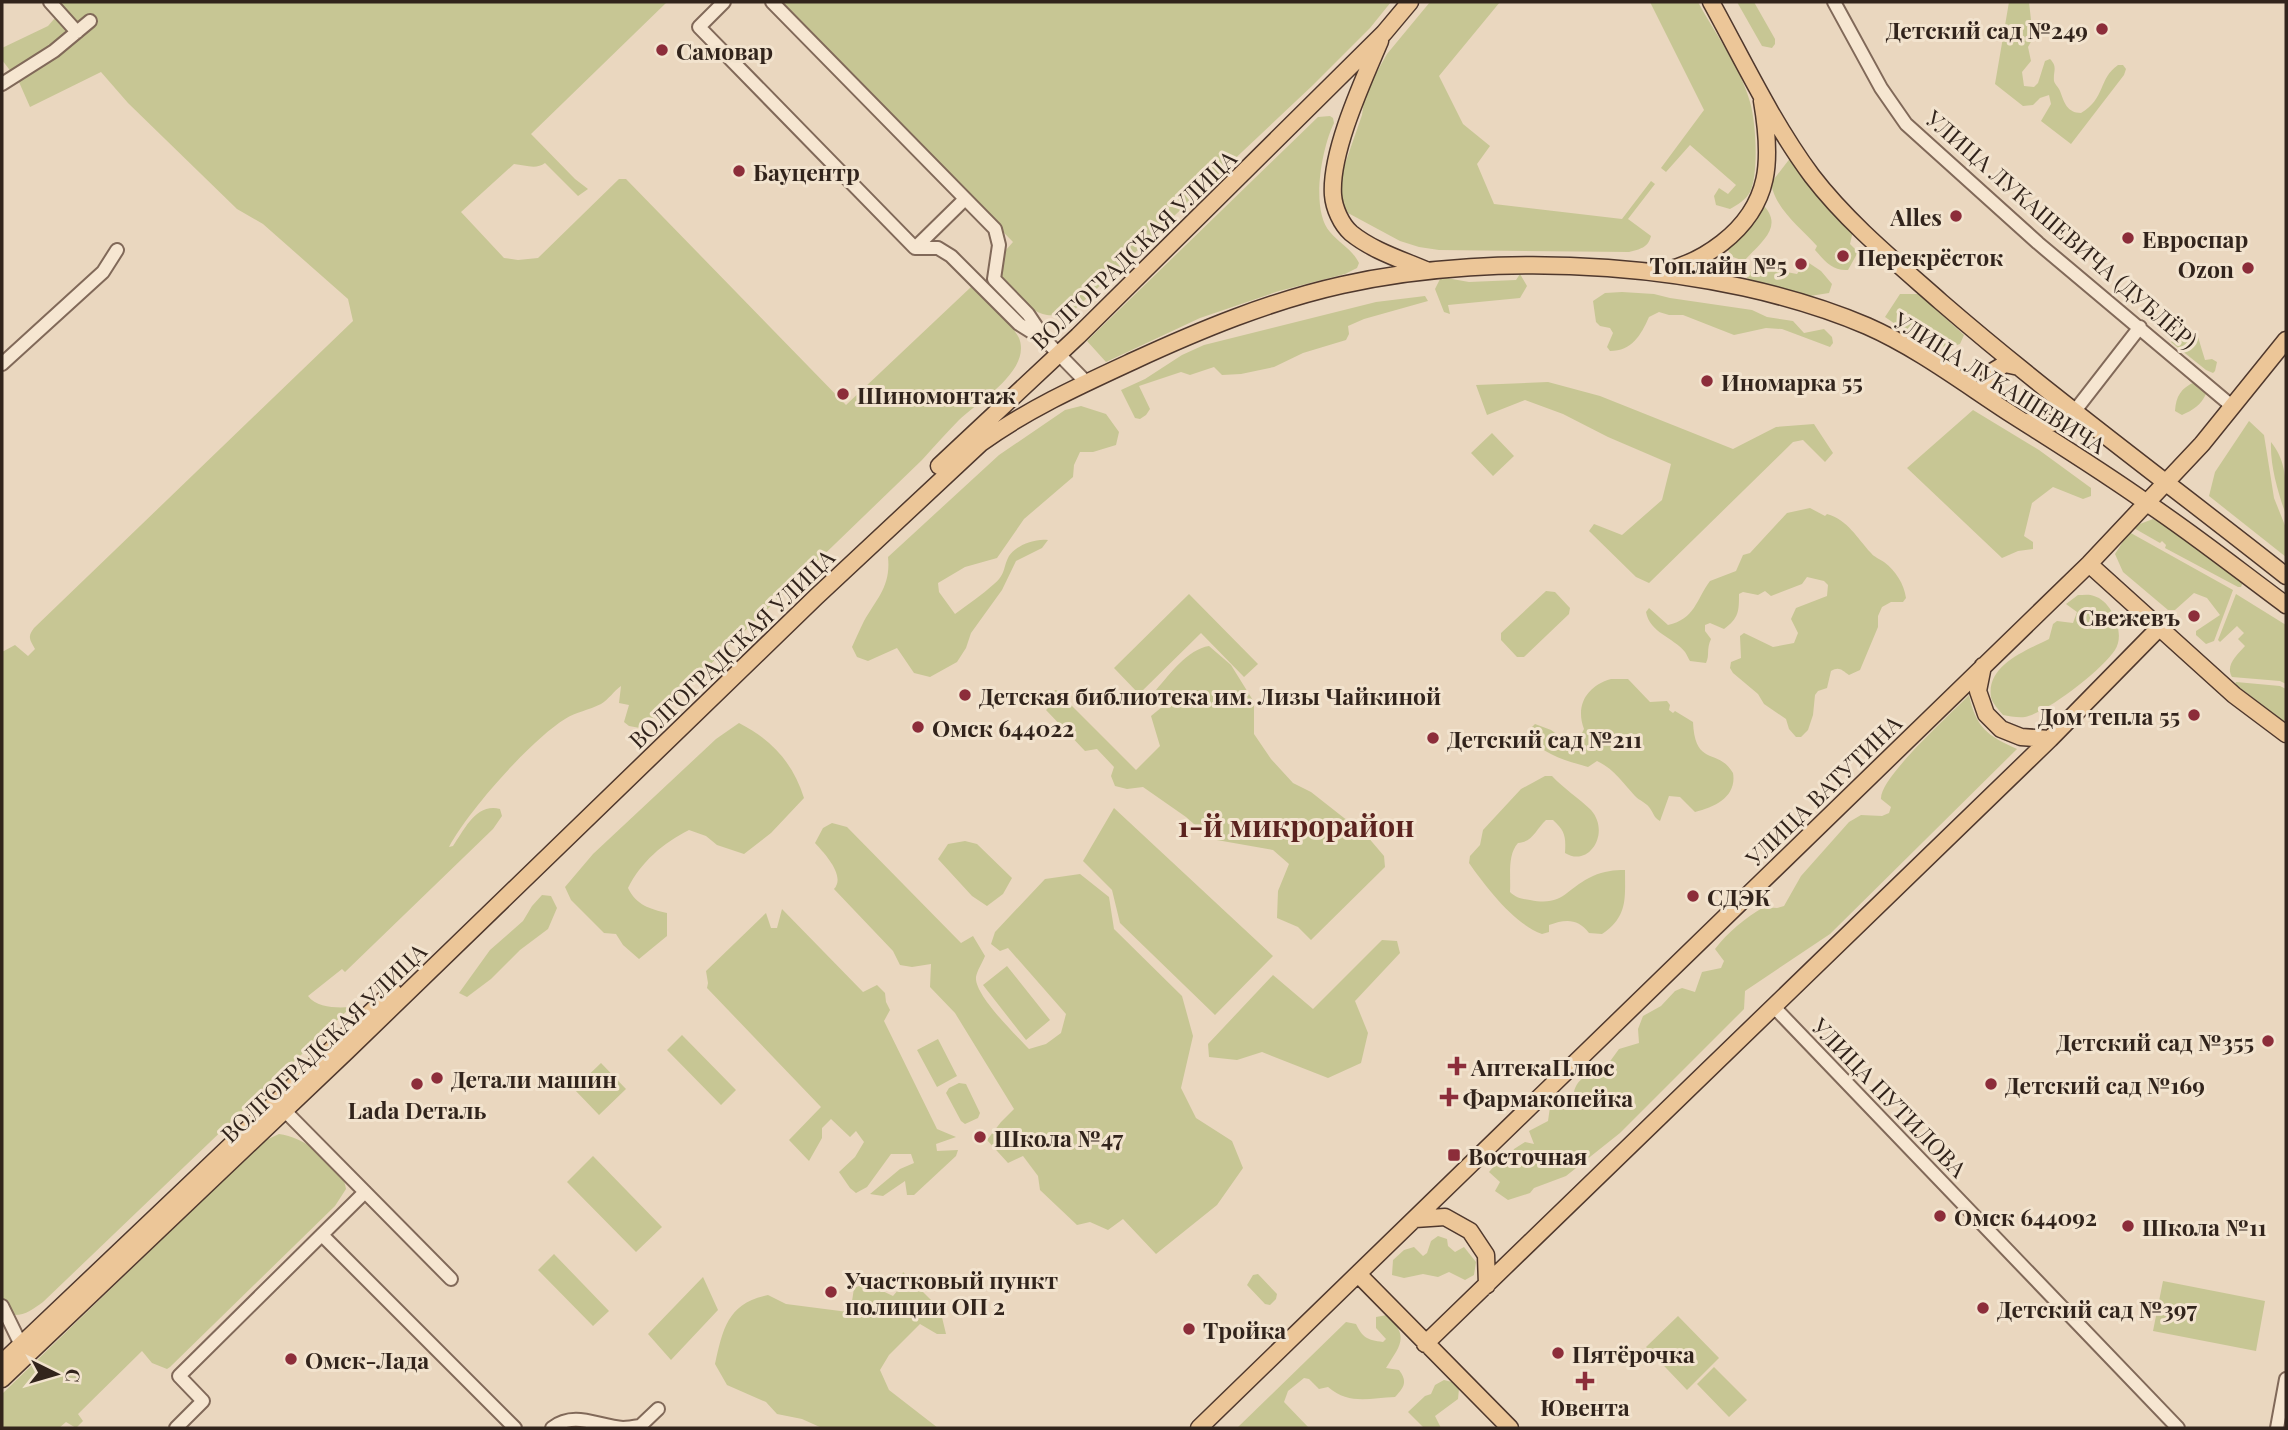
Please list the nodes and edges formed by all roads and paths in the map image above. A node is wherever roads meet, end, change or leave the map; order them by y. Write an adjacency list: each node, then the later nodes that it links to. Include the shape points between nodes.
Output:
1 (50, 2): 8 (street)
2 (724, 2): 13 (street, via 699,27)
3 (772, 2): 12 (street)
4 (1410, 2): 9 (main road, ВОЛГОГРАДСКАЯ УЛИЦА)
5 (1711, 2): 11 (main road)
6 (1834, 2): 17 (street, УЛИЦА ЛУКАШЕВИЧА (ДУБЛЁР), via 1906,124)
7 (90, 21): 8 (street)
8 (76, 32): 10 (street)
9 (1384, 33): 15 (main road, via 1350,114 1333,196 1337,214 1350,232); 20 (main road, ВОЛГОГРАДСКАЯ УЛИЦА)
10 (2, 84)
11 (1761, 93): 16 (main road, via 1768,153 1758,203 1737,231 1709,252 1678,268); 22 (main road, УЛИЦА ЛУКАШЕВИЧА, via 1812,176 1835,202 1920,283)
12 (965, 199): 13 (street); 19 (street, via 998,237 994,279 1028,313)
13 (915, 248): 19 (street, via 938,248 951,256 1019,324)
14 (117, 250): 21 (street, via 103,272)
15 (1428, 271): 16 (main road, ВОЛГОГРАДСКАЯ УЛИЦА, via 1519,265); 23 (main road, ВОЛГОГРАДСКАЯ УЛИЦА, via 1342,285 1245,313)
16 (1655, 273): 24 (main road, УЛИЦА ЛУКАШЕВИЧА, via 1793,300 1833,313 1904,345)
17 (2140, 327): 25 (street, УЛИЦА ЛУКАШЕВИЧА (ДУБЛЁР)); 26 (street)
18 (2286, 340): 25 (main road, УЛИЦА ВАТУТИНА)
19 (1046, 341): 20 (street)
20 (1059, 354): 23 (street); 47 (main road, ВОЛГОГРАДСКАЯ УЛИЦА)
21 (2, 364)
22 (2021, 368): 24 (main road, via 2005,364 1990,373 1987,389); 26 (main road, УЛИЦА ЛУКАШЕВИЧА)
23 (1087, 383): 38 (main road, ВОЛГОГРАДСКАЯ УЛИЦА, via 1004,426 959,462)
24 (1995, 403): 27 (main road, УЛИЦА ЛУКАШЕВИЧА)
25 (2233, 407): 28 (main road, УЛИЦА ВАТУТИНА)
26 (2074, 412): 27 (main road, via 2049,424); 28 (main road, УЛИЦА ЛУКАШЕВИЧА)
27 (2021, 421): 29 (main road, УЛИЦА ЛУКАШЕВИЧА)
28 (2167, 483): 29 (main road, УЛИЦА ВАТУТИНА); 31 (main road, УЛИЦА ЛУКАШЕВИЧА)
29 (2148, 503): 30 (main road, УЛИЦА ВАТУТИНА); 32 (main road, УЛИЦА ЛУКАШЕВИЧА)
30 (2089, 564): 33 (main road); 34 (main road, УЛИЦА ВАТУТИНА)
31 (2286, 576)
32 (2286, 605)
33 (2158, 629): 35 (main road); 36 (main road)
34 (1983, 666): 36 (main road, via 1978,691 1986,713 2001,729 2021,737); 40 (main road, УЛИЦА ВАТУТИНА)
35 (2286, 734)
36 (2050, 739): 37 (main road)
37 (1774, 1007): 44 (main road); 58 (street, УЛИЦА ПУТИЛОВА)
38 (285, 1111): 39 (street); 47 (main road, ВОЛГОГРАДСКАЯ УЛИЦА)
39 (365, 1192): 41 (street); 43 (street)
40 (1415, 1219): 42 (main road, УЛИЦА ВАТУТИНА); 44 (main road, via 1444,1217 1470,1231 1486,1255)
41 (322, 1235): 53 (street, via 179,1376 204,1401); 54 (street)
42 (1358, 1274): 46 (main road); 56 (main road, УЛИЦА ВАТУТИНА)
43 (451, 1279)
44 (1487, 1285): 46 (main road)
45 (2, 1306): 47 (street)
46 (1425, 1344): 57 (main road)
47 (23, 1350): 48 (main road, ВОЛГОГРАДСКАЯ УЛИЦА); 49 (main road, ВОЛГОГРАДСКАЯ УЛИЦА)
48 (2, 1363)
49 (2, 1379)
50 (2286, 1379): 59 (street)
51 (658, 1409): 52 (street)
52 (639, 1427): 55 (street, via 575,1420)
53 (176, 1428)
54 (515, 1428)
55 (552, 1428)
56 (1199, 1428)
57 (1510, 1428)
58 (2178, 1428)
59 (2277, 1428)

